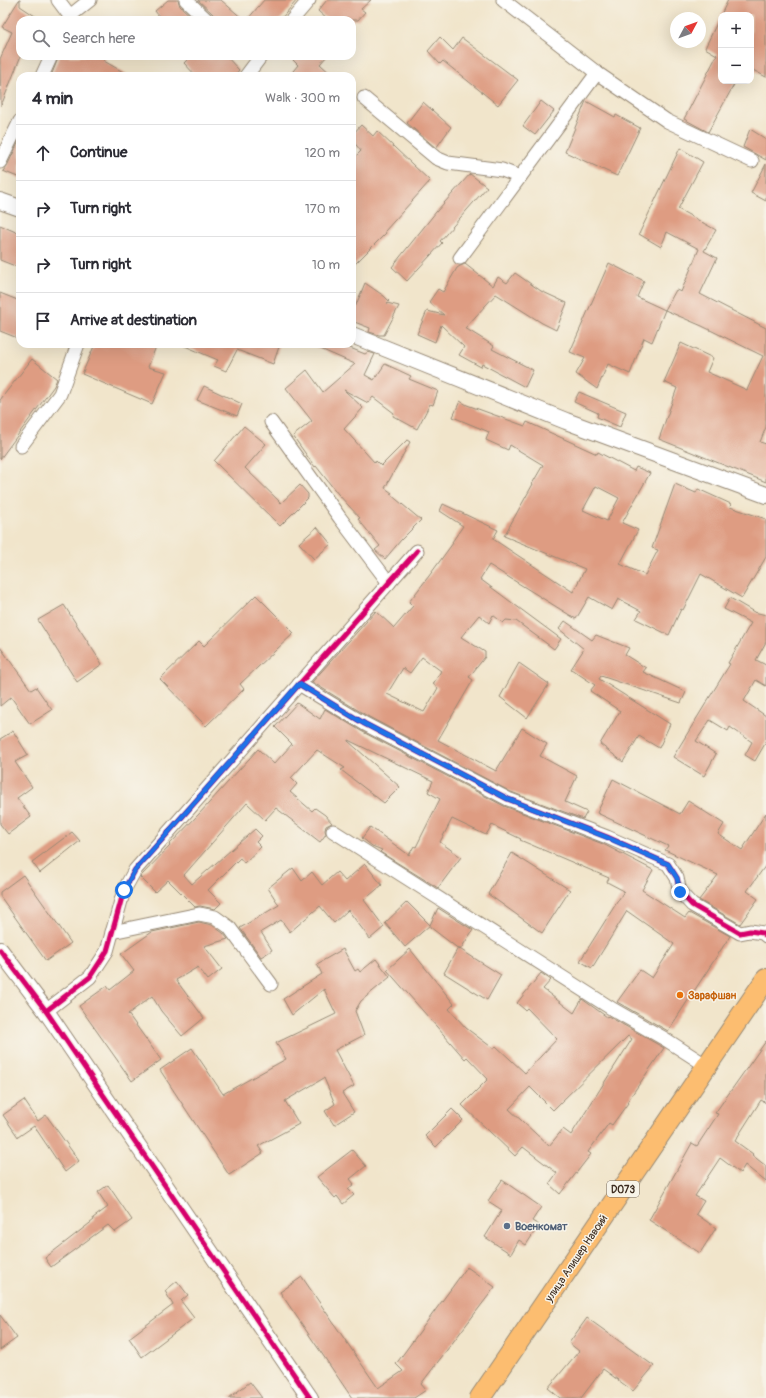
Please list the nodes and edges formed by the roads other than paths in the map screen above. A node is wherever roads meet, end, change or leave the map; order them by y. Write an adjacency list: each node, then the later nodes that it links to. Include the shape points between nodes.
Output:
1 (58, 0): 6 (street)
2 (90, 0): 7 (street)
3 (186, 0): 8 (street)
4 (309, 0): 9 (street)
5 (503, 0): 14 (street)
6 (68, 16)
7 (71, 16)
8 (203, 16)
9 (295, 16)
10 (49, 60): 12 (street)
11 (254, 60): 13 (street)
12 (44, 72)
13 (248, 72)
14 (597, 73): 17 (street, via 667,121); 19 (street)
15 (364, 98): 19 (street, via 436,158 448,163 502,170)
16 (16, 129): 18 (street)
17 (752, 161)
18 (0, 162)
19 (520, 177): 22 (street)
20 (0, 200): 21 (street)
21 (16, 206)
22 (460, 258)
23 (356, 337): 27 (street, via 566,421)
24 (77, 348): 26 (street, via 60,394)
25 (271, 422): 29 (street)
26 (21, 446)
27 (766, 495)
28 (417, 551): 29 (street)
29 (389, 583): 30 (street)
30 (299, 684): 32 (street, via 135,870 124,890); 33 (street, via 365,724 508,799 668,864 677,878 680,892 692,905 740,933 750,931)
31 (332, 831): 38 (street, via 607,1006)
32 (112, 932): 36 (street, via 199,914 215,916 229,927); 37 (street, via 107,951 90,977)
33 (766, 936)
34 (0, 950): 37 (street)
35 (766, 979): 38 (main road, улица Алишер Навоий / D073)
36 (271, 984)
37 (46, 1012): 39 (street)
38 (707, 1066): 40 (main road, улица Алишер Навоий / D073)
39 (310, 1398)
40 (480, 1398)

